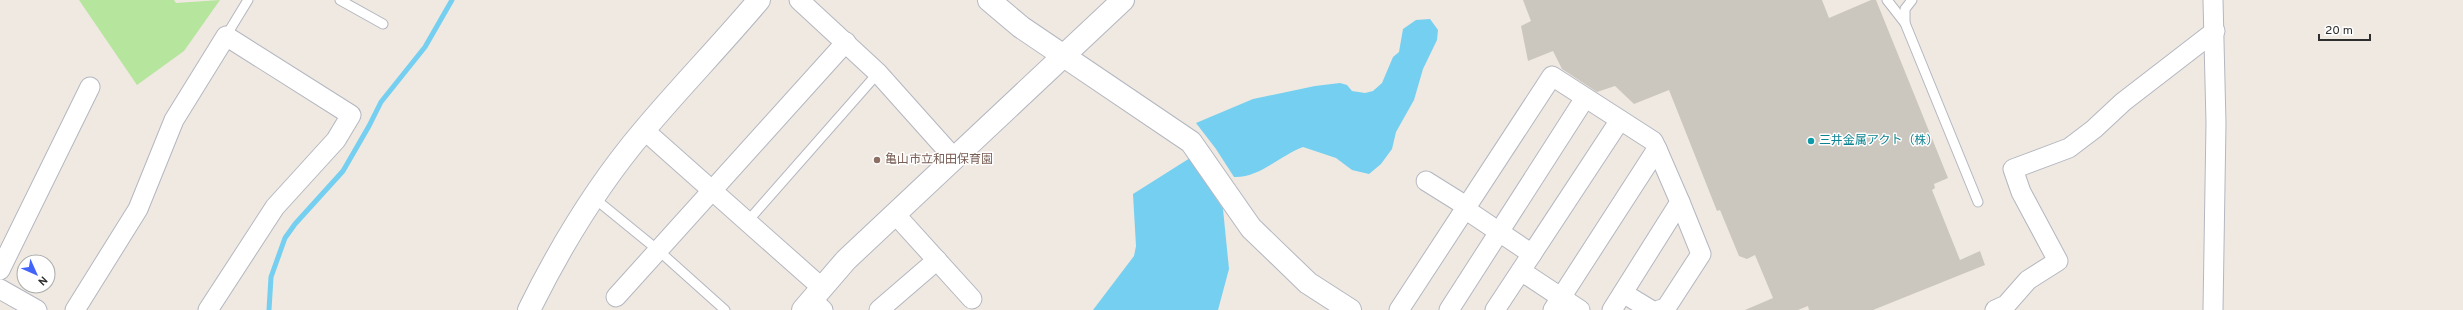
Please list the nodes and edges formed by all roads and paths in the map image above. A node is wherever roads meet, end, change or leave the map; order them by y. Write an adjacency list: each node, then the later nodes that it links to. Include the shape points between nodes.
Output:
1 (248, 0): 13 (lane)
2 (341, 0): 11 (lane)
3 (759, 0): 20 (street)
4 (799, 0): 14 (street)
5 (989, 0): 15 (street, via 1021,27)
6 (1123, 0): 15 (street)
7 (1887, 0): 10 (lane)
8 (1912, 0): 10 (lane, via 1905,9)
9 (2213, 0): 12 (street)
10 (1905, 23): 27 (lane)
11 (383, 24)
12 (2215, 31): 57 (street, via 2123,102 2069,148 2013,169 2021,192 2058,261 2028,280 2006,305); 58 (street)
13 (226, 36): 44 (street, via 174,120 138,209); 45 (street, via 352,115 336,140 275,207)
14 (846, 42): 16 (street); 24 (street)
15 (1064, 55): 22 (street); 49 (street, via 1190,142 1251,228 1308,283)
16 (878, 73): 22 (street); 30 (lane)
17 (90, 87): 35 (street)
18 (1586, 98): 19 (street); 28 (street, via 1552,76); 31 (street)
19 (1620, 120): 21 (street, via 1653,141); 33 (street)
20 (644, 130): 24 (street); 25 (street)
21 (1657, 149): 26 (street); 42 (street)
22 (954, 158): 29 (street)
23 (1426, 180): 28 (street)
24 (713, 192): 30 (street); 32 (street)
25 (594, 198): 32 (lane); 46 (street)
26 (1680, 202): 38 (street); 56 (street, via 1701,254 1666,308)
27 (1978, 202)
28 (1465, 208): 31 (street); 50 (street)
29 (895, 214): 34 (street); 41 (street)
30 (747, 222): 41 (street)
31 (1499, 232): 33 (street); 51 (street)
32 (659, 251): 39 (street); 47 (lane)
33 (1532, 254): 36 (street)
34 (937, 260): 40 (street); 48 (street)
35 (0, 270)
36 (1521, 271): 42 (street); 52 (street)
37 (0, 290): 43 (street)
38 (1623, 292): 54 (street); 55 (street)
39 (616, 297)
40 (972, 299)
41 (814, 301)
42 (1557, 304): 53 (street)
43 (37, 310)
44 (75, 310)
45 (208, 310)
46 (529, 310)
47 (725, 310)
48 (879, 310)
49 (1350, 310)
50 (1399, 310)
51 (1449, 310)
52 (1495, 310)
53 (1580, 310)
54 (1612, 310)
55 (1651, 310)
56 (1659, 310)
57 (1995, 310)
58 (2213, 310)

